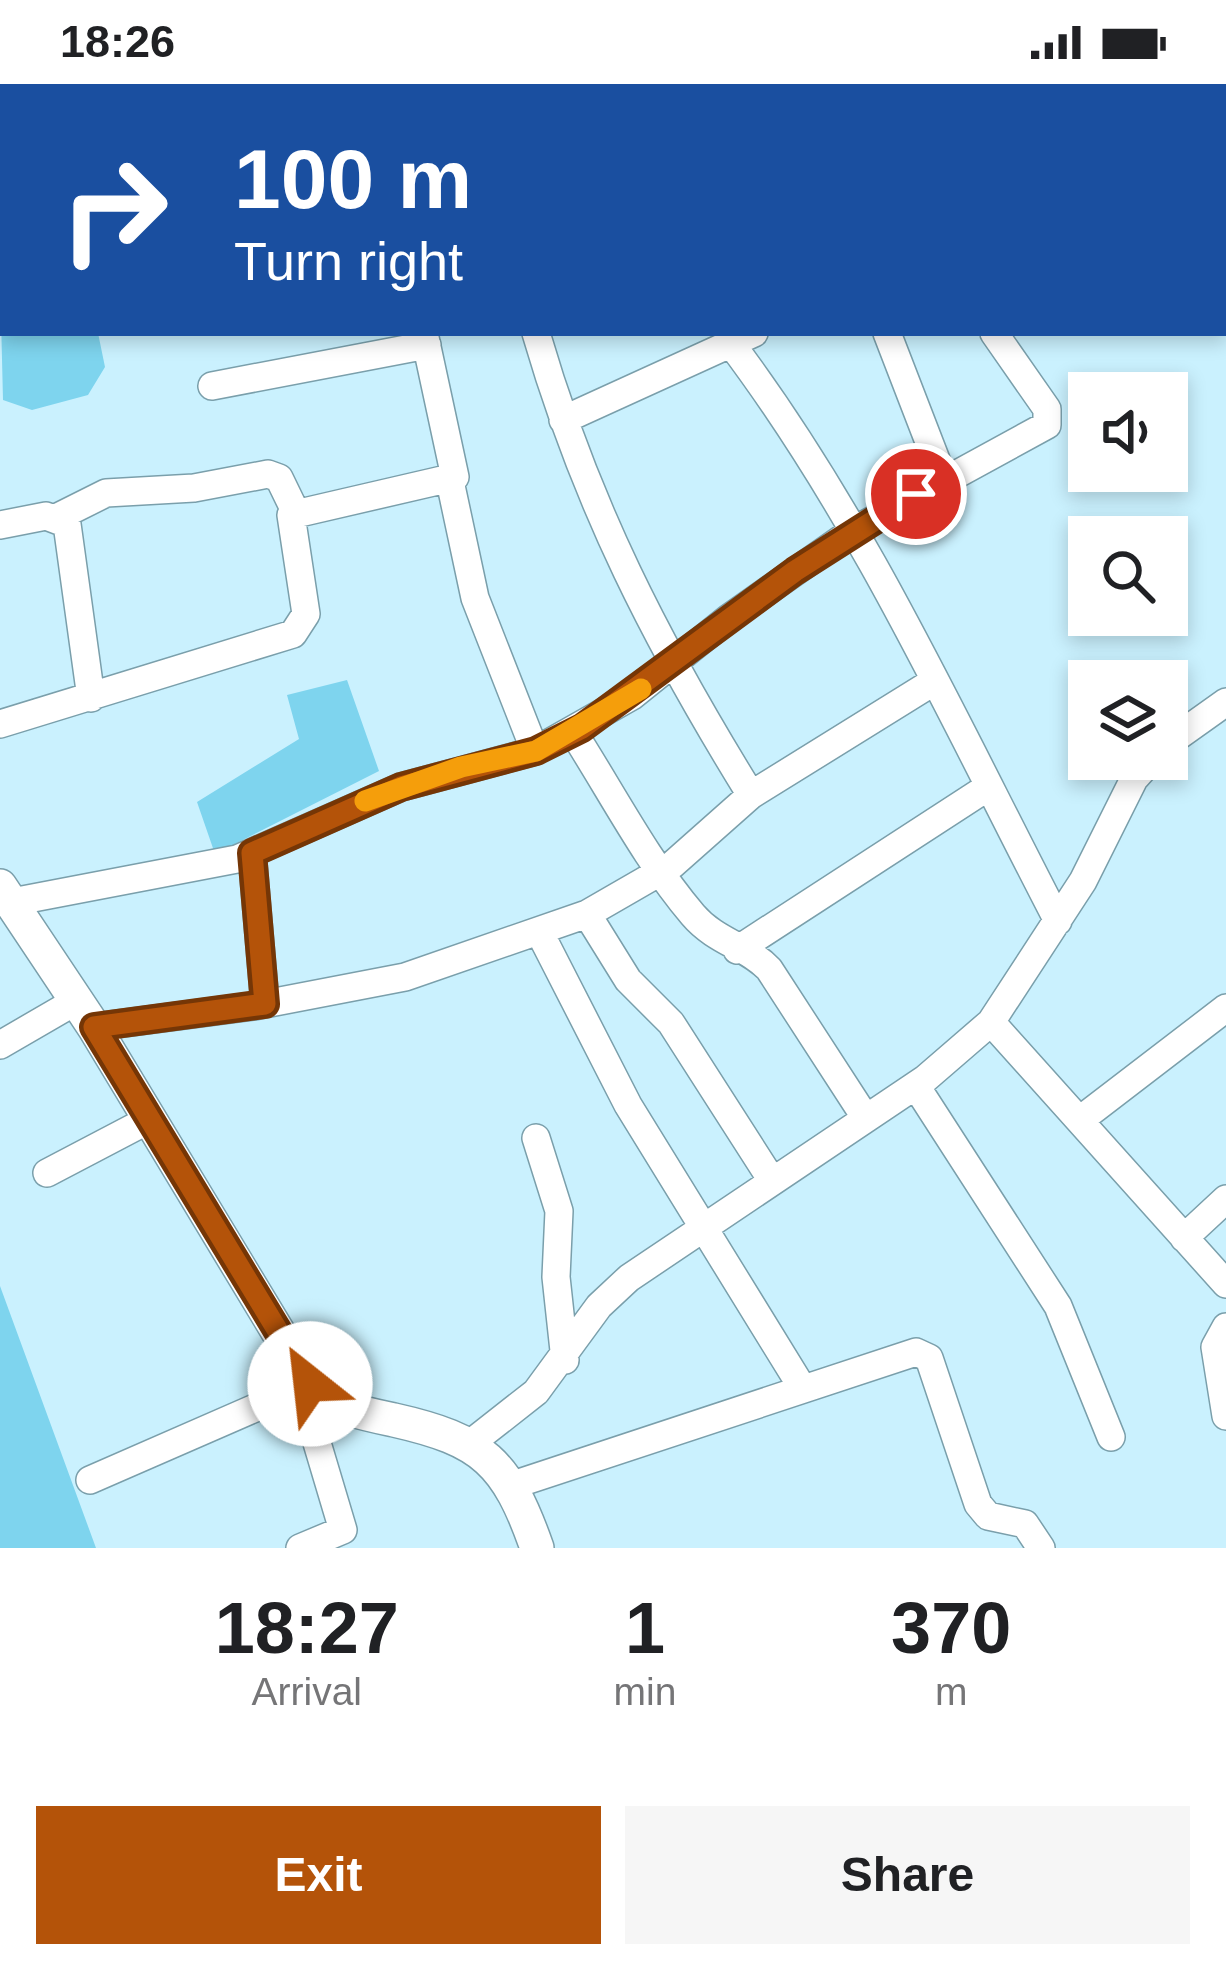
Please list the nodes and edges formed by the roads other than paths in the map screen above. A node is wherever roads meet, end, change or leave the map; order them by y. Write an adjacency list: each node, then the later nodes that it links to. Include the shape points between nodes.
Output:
1 (537, 336): 7 (street)
2 (888, 336): 8 (street)
3 (996, 336): 8 (street, via 1050,421)
4 (741, 337): 7 (street); 13 (street)
5 (425, 339): 6 (street); 9 (street, via 456,471)
6 (212, 386)
7 (563, 420): 14 (street, via 592,504)
8 (943, 478): 13 (street)
9 (450, 481): 10 (street); 21 (street, via 475,598)
10 (296, 511): 11 (street, via 279,478 268,474 106,493); 16 (street, via 290,524 306,614 293,634)
11 (58, 517): 12 (street); 16 (street, via 72,538)
12 (0, 525)
13 (853, 531): 14 (street); 15 (street)
14 (670, 664): 20 (street); 24 (street)
15 (933, 682): 23 (street); 24 (street)
16 (91, 698): 18 (street)
17 (1226, 702): 19 (street)
18 (0, 724)
19 (1188, 729)
20 (573, 732): 21 (street); 26 (street)
21 (536, 751): 25 (street, via 401,787)
22 (1133, 780): 29 (street)
23 (988, 787): 29 (street); 31 (street)
24 (751, 794): 26 (street)
25 (252, 853): 27 (street, via 206,868); 32 (street)
26 (662, 872): 28 (street); 31 (street, via 694,917)
27 (6, 894): 34 (street)
28 (587, 914): 30 (street); 43 (street, via 628,980 671,1022)
29 (1058, 921): 35 (street)
30 (540, 933): 32 (street, via 405,977); 45 (street, via 628,1105)
31 (737, 950): 38 (street, via 770,969)
32 (265, 1004): 34 (street)
33 (1226, 1008): 40 (street)
34 (85, 1014): 36 (street); 39 (street)
35 (991, 1022): 37 (street); 40 (street)
36 (0, 1045)
37 (916, 1086): 38 (street); 53 (street, via 1058,1306)
38 (865, 1118): 43 (street)
39 (150, 1119): 42 (street); 50 (street)
40 (1080, 1120): 46 (street)
41 (536, 1138): 49 (street, via 559,1211)
42 (47, 1173)
43 (771, 1179): 45 (street)
44 (1226, 1198): 46 (street)
45 (704, 1224): 49 (street, via 613,1292); 51 (street)
46 (1184, 1238): 47 (street)
47 (1226, 1284)
48 (1226, 1327): 52 (street, via 1215,1347)
49 (565, 1360): 54 (street)
50 (312, 1388): 54 (street, via 348,1410); 55 (street); 57 (street, via 309,1416 343,1530)
51 (803, 1390): 56 (street); 59 (street, via 916,1352 929,1358 978,1504 988,1516 1025,1524)
52 (1226, 1416)
53 (1111, 1437)
54 (471, 1443): 56 (street)
55 (90, 1480)
56 (510, 1486): 58 (street)
57 (300, 1548)
58 (537, 1548)
59 (1041, 1548)

